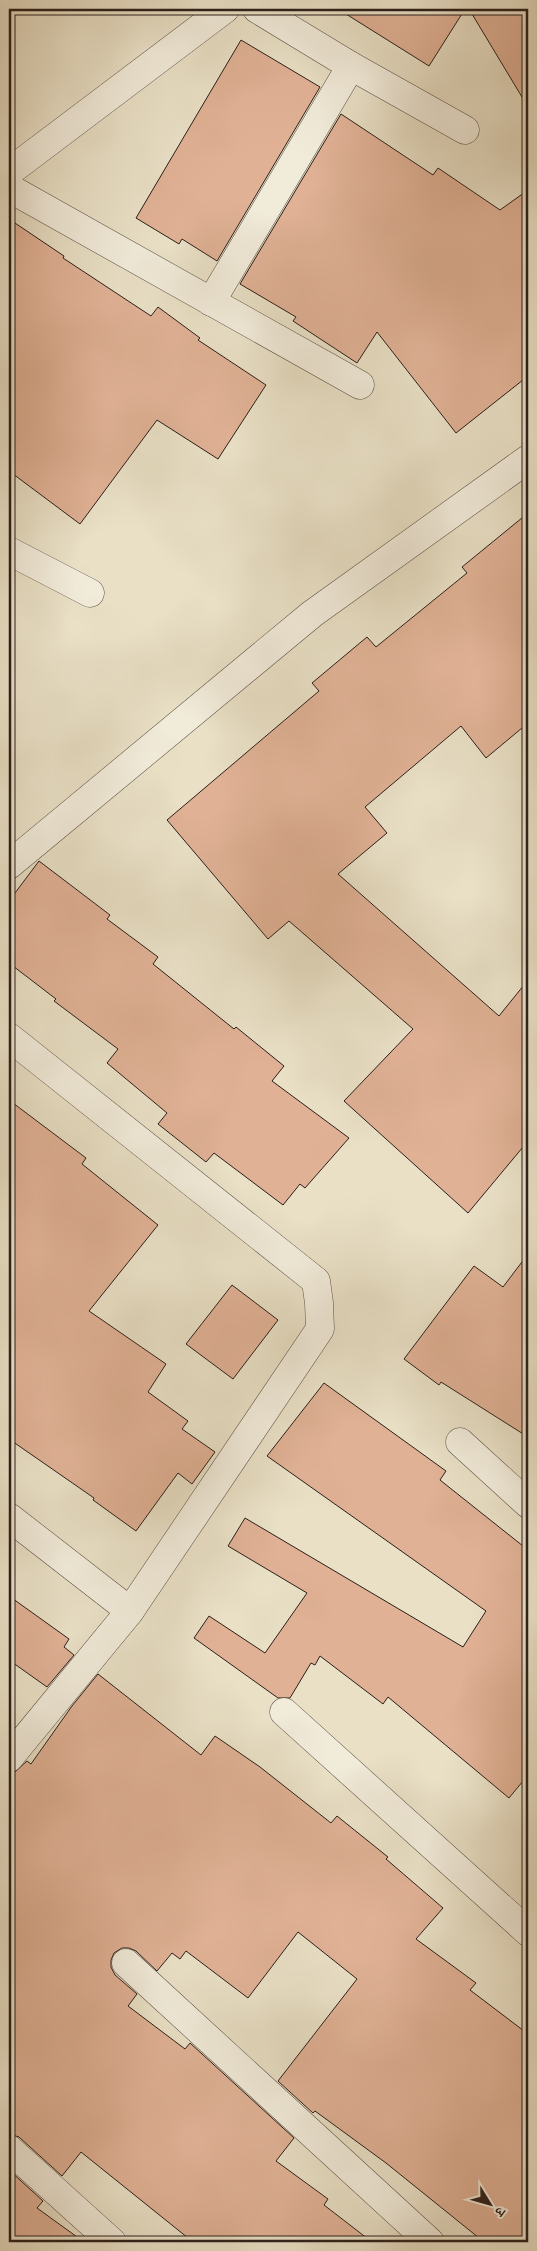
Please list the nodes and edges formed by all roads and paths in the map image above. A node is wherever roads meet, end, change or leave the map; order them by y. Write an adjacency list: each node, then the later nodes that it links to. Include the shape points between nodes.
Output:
1 (225, 9): 5 (street)
2 (257, 9): 3 (street)
3 (351, 66): 4 (street); 7 (street)
4 (465, 130)
5 (9, 172)
6 (9, 188): 7 (street)
7 (211, 302): 8 (street)
8 (360, 385)
9 (528, 459): 12 (street, via 312,614)
10 (9, 551): 11 (street)
11 (90, 593)
12 (9, 865)
13 (9, 1037): 17 (street, via 316,1281 320,1329)
14 (460, 1442): 15 (street)
15 (528, 1504)
16 (9, 1517): 17 (street)
17 (130, 1612): 19 (street)
18 (284, 1712): 20 (street)
19 (9, 1758)
20 (528, 1932)
21 (126, 1963): 24 (street)
22 (9, 2149): 23 (street)
23 (112, 2242)
24 (430, 2242)

